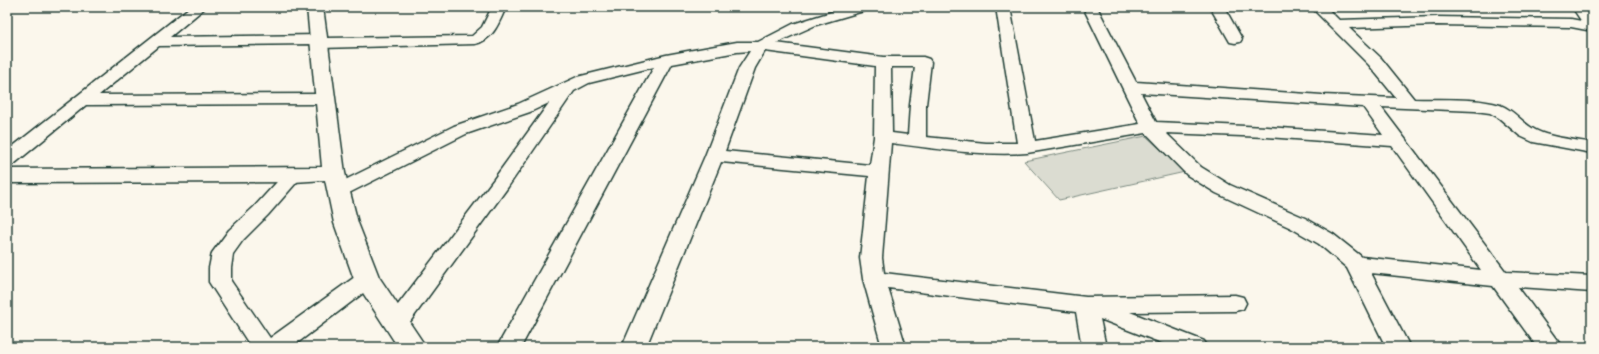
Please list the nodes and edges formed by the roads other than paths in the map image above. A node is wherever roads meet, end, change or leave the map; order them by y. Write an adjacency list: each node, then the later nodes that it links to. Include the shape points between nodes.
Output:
1 (199, 7): 14 (street)
2 (315, 7): 13 (street)
3 (499, 7): 13 (street, via 487,32 475,40)
4 (862, 7): 15 (street, via 790,31)
5 (1003, 7): 28 (street)
6 (1090, 7): 19 (street)
7 (1218, 7): 12 (street)
8 (1318, 7): 10 (street)
9 (1580, 7): 11 (street)
10 (1335, 24): 11 (street, via 1437,21); 23 (street, via 1382,67)
11 (1592, 25)
12 (1235, 39)
13 (320, 41): 14 (street); 20 (street)
14 (155, 42): 21 (street)
15 (762, 46): 16 (street, via 737,47); 17 (street); 30 (street, via 747,68)
16 (666, 60): 18 (street, via 594,76); 47 (street)
17 (883, 62): 25 (street); 26 (street, via 923,62)
18 (569, 86): 35 (street, via 524,108 460,130); 43 (street, via 501,183)
19 (1130, 87): 22 (street); 24 (street)
20 (325, 99): 21 (street); 35 (street)
21 (83, 100): 31 (street)
22 (1368, 102): 23 (street); 27 (street)
23 (1410, 104): 29 (street, via 1494,109 1538,138)
24 (1150, 127): 27 (street); 28 (street); 36 (street, via 1194,171 1223,189 1298,223 1326,239)
25 (883, 137): 26 (street); 32 (street)
26 (917, 141): 28 (street, via 989,149)
27 (1398, 141): 39 (street)
28 (1027, 148)
29 (1592, 148)
30 (714, 156): 32 (street); 48 (street)
31 (7, 160)
32 (879, 171): 38 (street, via 871,258)
33 (294, 175): 34 (street); 35 (street); 44 (street, via 236,235 223,253 220,268 220,282)
34 (7, 176)
35 (336, 182): 37 (street, via 346,223)
36 (1356, 264): 39 (street); 52 (street)
37 (366, 279): 43 (street); 45 (street)
38 (874, 279): 42 (street); 49 (street)
39 (1500, 280): 40 (street); 53 (street)
40 (1592, 284)
41 (1235, 303): 42 (street)
42 (1086, 305): 50 (street); 51 (street)
43 (396, 324): 46 (street)
44 (264, 347)
45 (275, 347)
46 (412, 347)
47 (509, 347)
48 (634, 347)
49 (894, 347)
50 (1094, 347)
51 (1196, 347)
52 (1398, 347)
53 (1550, 347)

